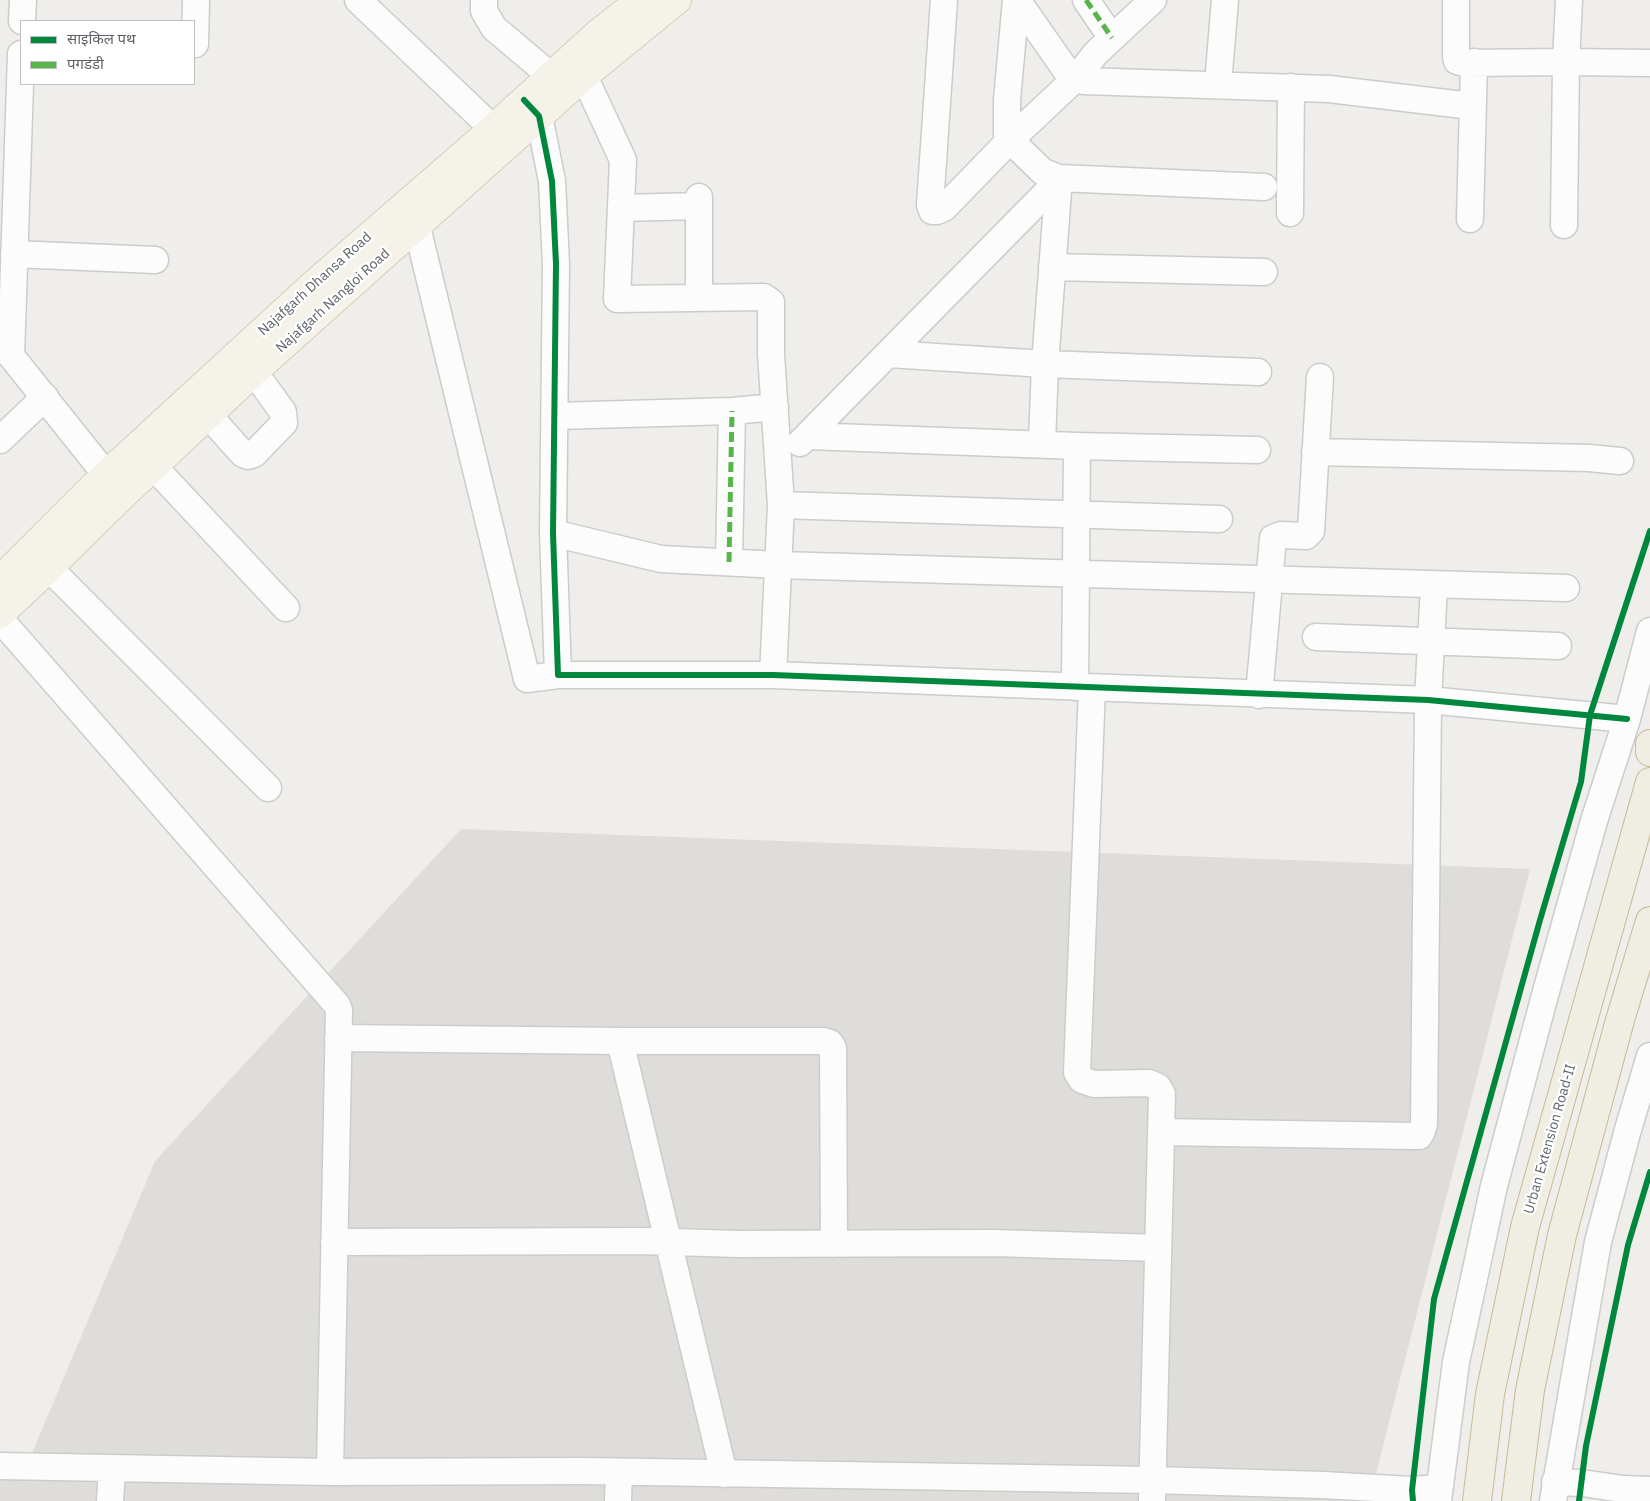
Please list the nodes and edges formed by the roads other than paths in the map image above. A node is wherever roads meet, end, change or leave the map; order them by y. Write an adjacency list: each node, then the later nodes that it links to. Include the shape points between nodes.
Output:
1 (23, 0): 14 (street)
2 (196, 0): 16 (street)
3 (358, 0): 28 (street)
4 (484, 0): 20 (street, via 484,12 494,28)
5 (641, 0): 20 (main road, via 601,30)
6 (677, 0): 21 (main road, Najafgarh Nangloi Road)
7 (944, 0): 29 (street, via 932,211 944,208)
8 (1016, 0): 22 (street, via 1070,76); 29 (street, via 1006,127)
9 (1086, 0): 15 (street)
10 (1153, 0): 15 (street)
11 (1225, 0): 24 (street)
12 (1456, 0): 17 (street, via 1457,61 1464,64)
13 (1569, 0): 18 (street)
14 (22, 20)
15 (1112, 38): 22 (street)
16 (195, 44)
17 (1474, 62): 18 (street); 26 (street)
18 (1566, 62): 19 (street); 35 (street)
19 (1650, 63)
20 (551, 76): 27 (main road)
21 (584, 76): 27 (main road, Najafgarh Nangloi Road); 32 (street, via 623,160)
22 (1076, 78): 24 (street); 29 (street)
23 (20, 83): 37 (street)
24 (1218, 84): 25 (street)
25 (1291, 87): 26 (street); 33 (street)
26 (1472, 106): 34 (street)
27 (531, 108): 28 (main road, Najafgarh Nangloi Road); 53 (street, via 552,190 556,264)
28 (500, 136): 36 (main road, Najafgarh Nangloi Road); 42 (main road, Najafgarh Dhansa Road)
29 (1010, 140): 30 (street, via 1043,172)
30 (1059, 180): 31 (street); 39 (street); 44 (street)
31 (1264, 187)
32 (621, 208): 41 (street, via 617,299); 41 (street, via 699,201)
33 (1290, 213)
34 (1470, 219)
35 (1564, 225)
36 (416, 227): 42 (main road, Najafgarh Nangloi Road); 83 (street, via 527,679)
37 (14, 254): 38 (street); 43 (street)
38 (155, 260)
39 (1052, 267): 40 (street); 45 (street)
40 (1264, 272)
41 (699, 298): 50 (street, via 764,297 771,302)
42 (291, 322): 46 (main road, Najafgarh Nangloi Road); 52 (main road, Najafgarh Dhansa Road)
43 (5, 349): 49 (street)
44 (889, 354): 45 (street); 54 (street)
45 (1045, 364): 47 (street); 56 (street)
46 (254, 372): 52 (main road, Najafgarh Nangloi Road); 52 (street, via 284,417 284,423 254,454 243,454)
47 (1258, 372)
48 (1320, 377): 59 (street)
49 (45, 397): 55 (street); 63 (street)
50 (775, 407): 51 (street); 61 (street)
51 (732, 411): 53 (street); 68 (street)
52 (198, 413): 62 (main road, Najafgarh Nangloi Road); 63 (main road, Najafgarh Dhansa Road)
53 (555, 416): 67 (street)
54 (808, 436): 56 (street); 61 (street)
55 (0, 440)
56 (1042, 444): 57 (street)
57 (1077, 446): 58 (street); 65 (street)
58 (1257, 450)
59 (1315, 452): 60 (street); 72 (street, via 1312,531 1306,536 1274,537)
60 (1620, 461)
61 (779, 465): 64 (street)
62 (153, 466): 63 (main road, Najafgarh Nangloi Road); 76 (street)
63 (114, 485): 70 (main road, Najafgarh Nangloi Road); 73 (main road, Najafgarh Dhansa Road)
64 (781, 505): 65 (street); 69 (street)
65 (1076, 514): 66 (street); 71 (street)
66 (1219, 520)
67 (553, 533): 68 (street, via 649,557); 83 (street)
68 (729, 562): 69 (street)
69 (779, 564): 71 (street); 84 (street)
70 (49, 568): 77 (main road, Najafgarh Nangloi Road); 92 (street)
71 (1075, 573): 72 (street); 85 (street)
72 (1270, 579): 74 (street); 86 (street)
73 (0, 580)
74 (1434, 585): 75 (street); 81 (street)
75 (1566, 588)
76 (286, 608)
77 (0, 614)
78 (0, 619): 94 (street, via 335,1001 339,1010)
79 (1650, 631): 88 (street)
80 (1316, 637): 81 (street)
81 (1431, 640): 82 (street); 87 (street)
82 (1558, 646)
83 (558, 675): 84 (street)
84 (774, 676): 85 (street)
85 (1083, 687): 86 (street); 97 (street, via 1077,1072 1082,1080 1094,1084 1149,1083 1158,1087 1162,1094)
86 (1259, 695): 87 (street)
87 (1428, 700): 88 (street); 97 (street, via 1422,1131 1418,1136)
88 (1627, 719): 110 (street, via 1587,848 1494,1186 1456,1362)
89 (1650, 744): 90 (highway)
90 (1650, 752)
91 (1650, 782): 113 (highway, Urban Extension Road-II, via 1525,1227 1490,1394)
92 (268, 788)
93 (1650, 922): 114 (highway, via 1562,1235 1530,1390)
94 (338, 1038): 95 (street); 98 (street)
95 (620, 1041): 99 (street); 100 (street, via 830,1043 833,1048)
96 (1650, 1056): 109 (street, via 1598,1242)
97 (1161, 1132): 101 (street)
98 (334, 1242): 99 (street); 104 (street)
99 (668, 1242): 100 (street); 106 (street)
100 (834, 1244): 101 (street, via 994,1243)
101 (1158, 1248): 107 (street)
102 (0, 1466): 103 (street)
103 (112, 1469): 104 (street); 111 (street)
104 (330, 1472): 105 (street)
105 (619, 1472): 106 (street); 112 (street)
106 (724, 1474): 107 (street)
107 (1153, 1490): 110 (street, via 1323,1485)
108 (1650, 1490): 109 (street, via 1582,1483)
109 (1554, 1492)
110 (1438, 1494)
111 (110, 1501)
112 (618, 1501)
113 (1477, 1501)
114 (1516, 1501)

